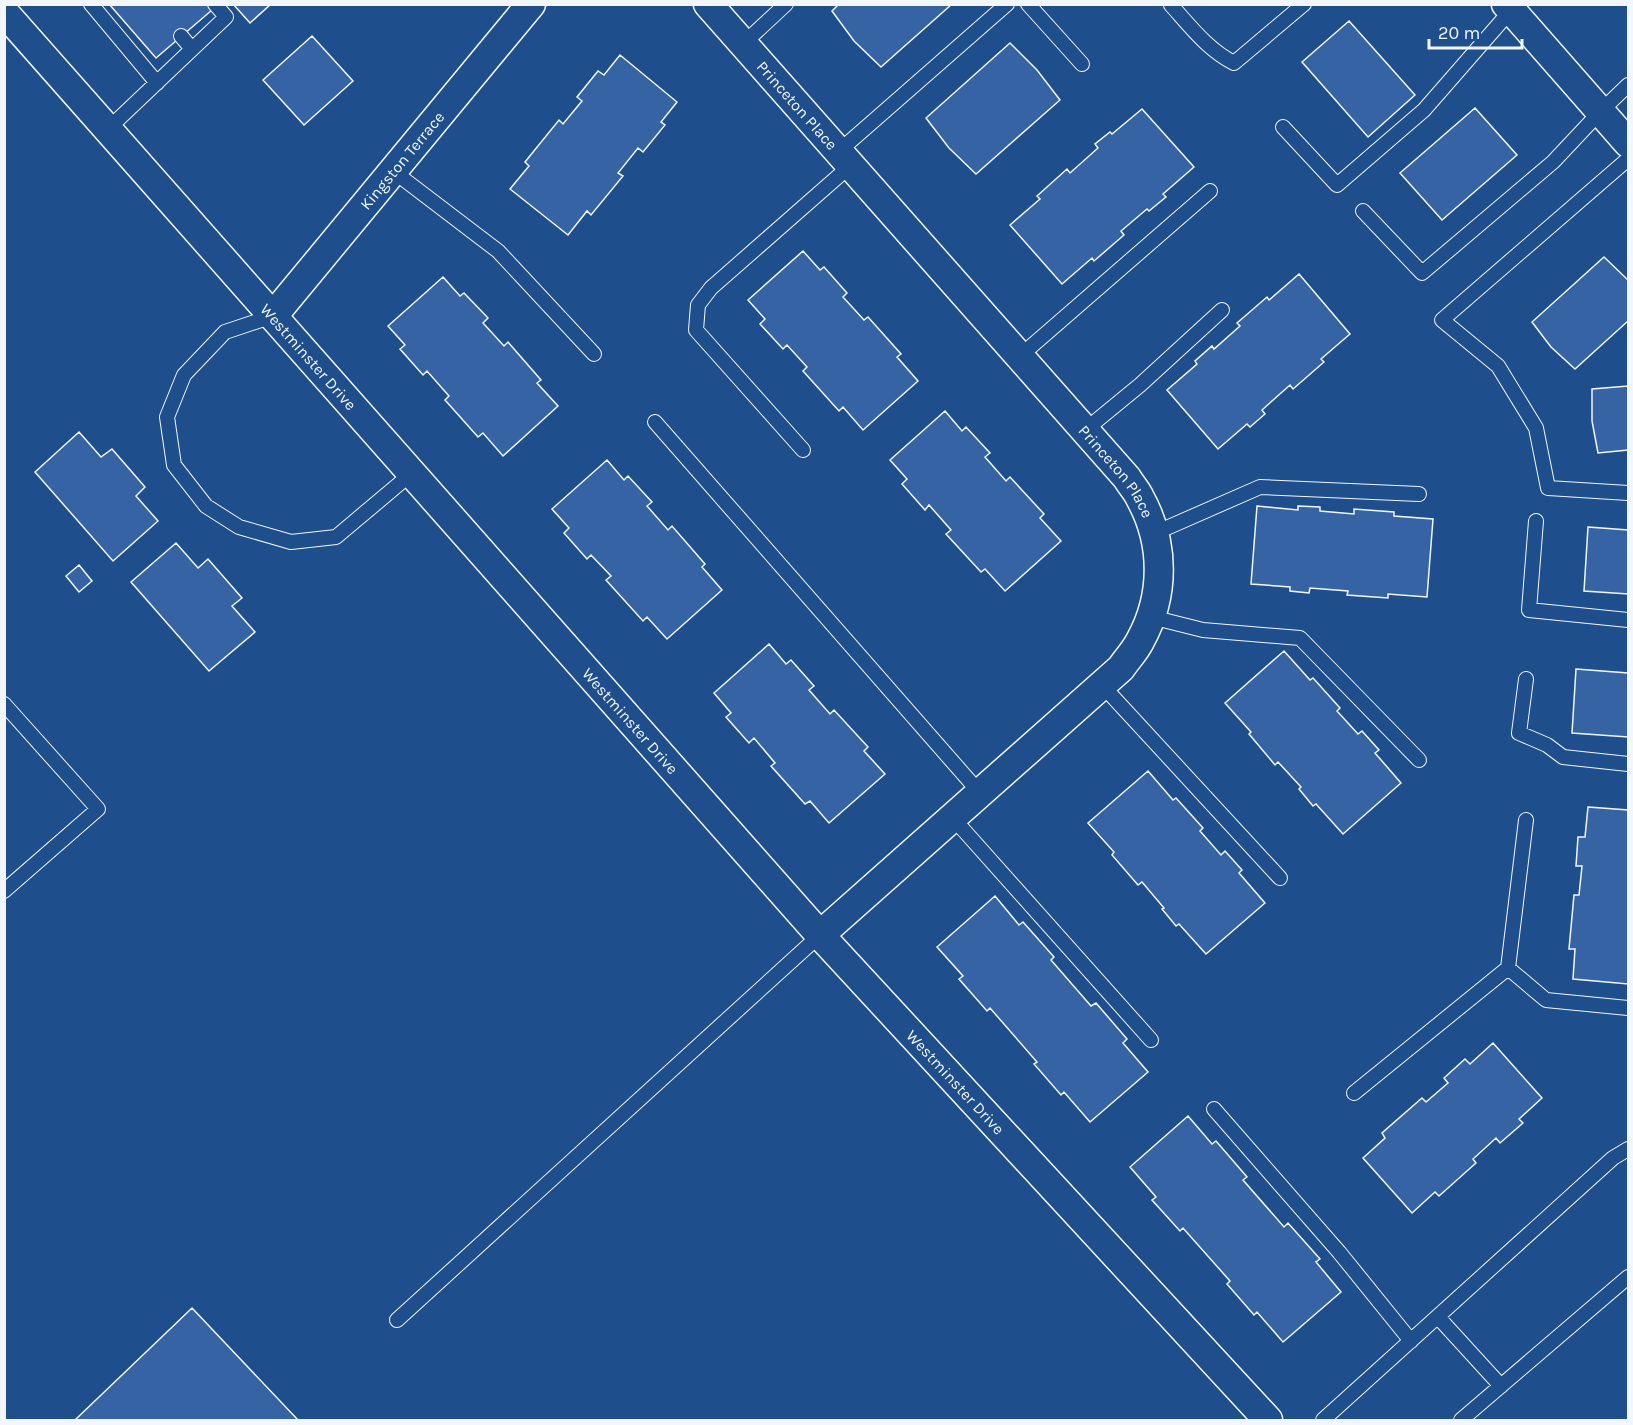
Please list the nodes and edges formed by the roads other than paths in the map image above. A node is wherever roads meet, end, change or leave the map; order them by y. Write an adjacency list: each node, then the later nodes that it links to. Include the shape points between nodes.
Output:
1 (91, 4): 16 (lane)
2 (215, 4): 14 (lane, via 226,17)
3 (531, 4): 24 (street, Kingston Terrace)
4 (708, 4): 13 (street, Princeton Place)
5 (786, 4): 13 (lane)
6 (1007, 4): 22 (lane)
7 (1028, 4): 15 (lane)
8 (1304, 4): 9 (lane, via 1234,63 1220,56)
9 (1171, 5)
10 (1511, 6): 18 (street); 19 (lane, via 1424,110 1337,185)
11 (4, 12): 20 (street, Westminster Drive)
12 (181, 36): 14 (lane)
13 (743, 44): 22 (street, Princeton Place)
14 (192, 49): 16 (lane)
15 (1082, 64)
16 (157, 83): 20 (lane)
17 (1629, 85): 18 (lane)
18 (1600, 111): 21 (street); 26 (lane, via 1553,162 1422,273)
19 (1283, 127)
20 (108, 129): 28 (street, Westminster Drive)
21 (1629, 143)
22 (844, 159): 30 (street, Princeton Place); 33 (lane, via 698,305 696,330)
23 (1629, 159): 35 (lane, via 1442,320 1498,366 1536,428 1548,488)
24 (393, 171): 28 (street, Kingston Terrace); 29 (lane, via 498,251)
25 (1210, 191): 30 (lane)
26 (1363, 211)
27 (1222, 310): 32 (lane)
28 (273, 316): 34 (street, Westminster Drive); 34 (lane, via 225,332 184,375 167,417 174,465 206,506 239,527 291,542 336,537)
29 (594, 354)
30 (1019, 357): 32 (street, Princeton Place)
31 (655, 422): 46 (lane)
32 (1084, 430): 38 (street, Princeton Place, via 1127,478)
33 (803, 450)
34 (412, 473): 51 (street, Westminster Drive)
35 (1629, 493)
36 (1419, 494): 38 (lane, via 1260,487)
37 (1536, 521): 40 (lane, via 1528,610)
38 (1155, 533): 39 (street, Princeton Place, via 1158,588)
39 (1152, 617): 42 (street, Princeton Place, via 1121,668); 44 (lane, via 1203,630 1300,638)
40 (1629, 620)
41 (1526, 679): 45 (lane, via 1519,733 1563,757)
42 (1102, 685): 46 (street, Princeton Place); 49 (lane)
43 (4, 704): 50 (lane, via 98,810)
44 (1419, 760)
45 (1629, 764)
46 (980, 793): 47 (street, Princeton Place)
47 (952, 817): 51 (street, Princeton Place); 54 (lane)
48 (1526, 820): 52 (lane)
49 (1280, 878)
50 (4, 891)
51 (820, 935): 60 (lane); 63 (street, Westminster Drive)
52 (1508, 968): 53 (lane, via 1546,1000); 55 (lane)
53 (1629, 1008)
54 (1151, 1040)
55 (1354, 1093)
56 (1214, 1108): 61 (lane)
57 (1629, 1149): 59 (lane, via 1613,1158)
58 (1629, 1277): 62 (lane)
59 (1438, 1317): 61 (lane); 62 (lane)
60 (397, 1320)
61 (1411, 1341): 64 (lane)
62 (1501, 1386): 65 (lane)
63 (1268, 1420)
64 (1323, 1420)
65 (1461, 1420)

